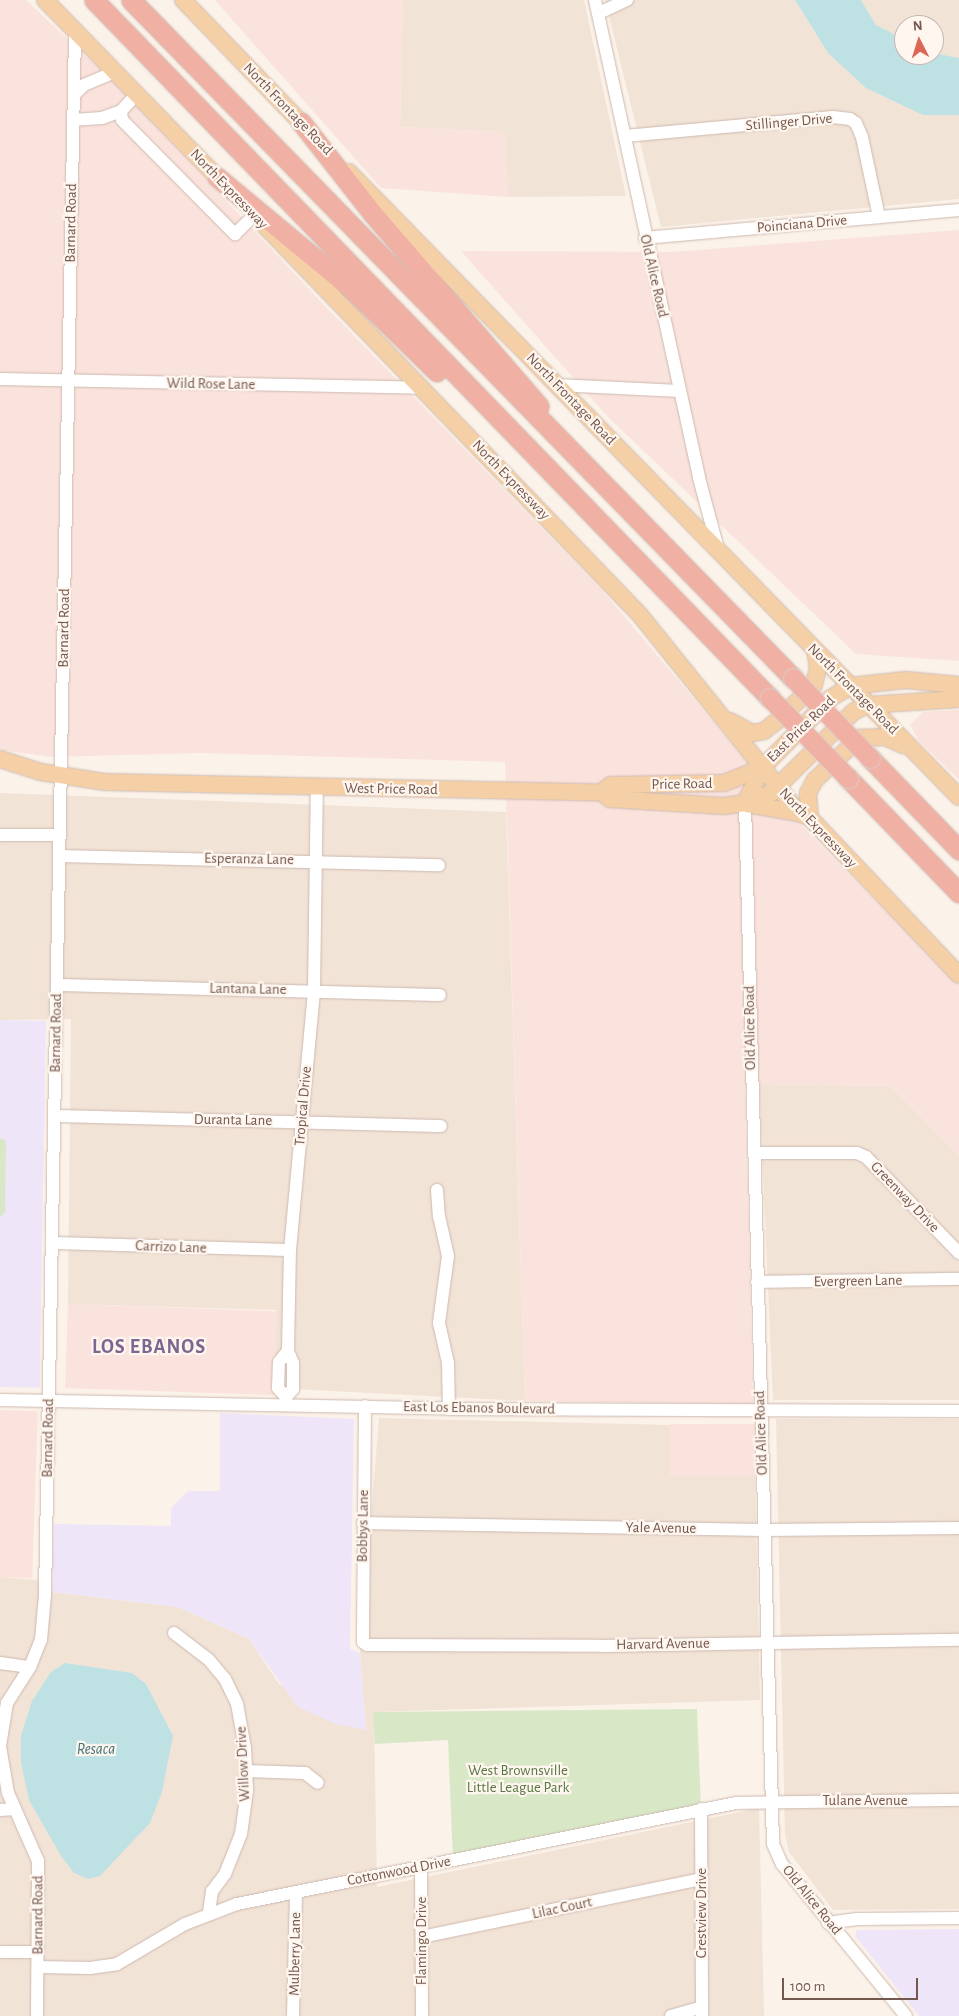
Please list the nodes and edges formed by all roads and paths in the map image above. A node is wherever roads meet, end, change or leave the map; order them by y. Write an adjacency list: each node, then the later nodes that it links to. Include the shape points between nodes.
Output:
1 (45, 0): 8 (main road, North Expressway)
2 (94, 0): 27 (highway)
3 (131, 0): 26 (highway)
4 (183, 0): 14 (main road, North Frontage Road)
5 (596, 0): 7 (street, Old Alice Road)
6 (627, 0): 7 (street)
7 (598, 13): 15 (street, Old Alice Road)
8 (75, 33): 9 (main road, North Expressway); 10 (street, Barnard Road)
9 (114, 72): 10 (street, via 84,85); 11 (main road, North Expressway)
10 (74, 95): 13 (street, Barnard Road)
11 (136, 95): 12 (street); 16 (main road, North Expressway)
12 (121, 111): 13 (street, via 102,118); 18 (street, via 122,120 235,234)
13 (73, 120): 22 (street, Barnard Road)
14 (301, 122): 23 (main road, North Frontage Road); 26 (highway, via 373,214 525,388)
15 (625, 136): 19 (street, Stillinger Drive, via 832,117 850,119 856,123 862,137); 20 (street, Old Alice Road)
16 (218, 177): 18 (main road, North Expressway); 27 (highway, via 353,290 508,442)
17 (959, 210): 19 (street, Poinciana Drive)
18 (255, 215): 24 (main road, North Expressway)
19 (879, 217): 20 (street, Poinciana Drive)
20 (645, 238): 25 (street, Old Alice Road)
21 (0, 379): 22 (street, Wild Rose Lane)
22 (67, 381): 24 (street, Wild Rose Lane); 40 (street, Barnard Road)
23 (557, 385): 25 (street); 28 (main road, North Frontage Road)
24 (422, 388): 36 (main road, North Expressway, via 659,635)
25 (680, 391): 28 (street, Old Alice Road)
26 (591, 475): 49 (highway, bridge)
27 (564, 485): 53 (highway, bridge)
28 (718, 551): 29 (main road, North Frontage Road)
29 (815, 650): 30 (main road, North Frontage Road); 36 (main road, via 818,667 814,685 764,731 746,731)
30 (829, 663): 31 (main road, via 853,674); 33 (main road, North Frontage Road)
31 (906, 680): 32 (main road, East Price Road); 33 (main road, East Price Road)
32 (959, 685)
33 (850, 686): 35 (main road, North Frontage Road); 39 (main road, East Price Road, via 831,698)
34 (959, 699): 35 (main road, East Price Road)
35 (867, 705): 37 (main road, North Frontage Road); 41 (main road, East Price Road, via 853,712)
36 (720, 714): 39 (main road, North Expressway)
37 (912, 749): 44 (main road, North Frontage Road); 46 (main road, via 885,736 859,738 815,780 808,792)
38 (0, 759): 40 (main road, West Price Road)
39 (762, 768): 41 (main road, North Expressway); 43 (main road, Price Road, via 724,783 611,785); 45 (main road)
40 (60, 775): 42 (main road, West Price Road, via 105,782); 48 (street, Barnard Road)
41 (777, 786): 45 (main road, West Price Road, via 763,797); 46 (main road, North Expressway)
42 (317, 788): 43 (main road, West Price Road); 51 (street, Tropical Drive)
43 (601, 792): 45 (main road, West Price Road, via 610,799 724,806)
44 (959, 797)
45 (745, 804): 46 (main road); 61 (street, Old Alice Road)
46 (804, 816): 54 (main road, North Expressway)
47 (0, 835): 48 (street)
48 (60, 835): 50 (street, Barnard Road)
49 (959, 850)
50 (59, 856): 51 (street, Esperanza Lane); 55 (street, Barnard Road)
51 (317, 860): 52 (street, Esperanza Lane); 56 (street, Tropical Drive)
52 (439, 865)
53 (959, 893)
54 (959, 975)
55 (57, 985): 56 (street, Lantana Lane); 58 (street, Barnard Road)
56 (314, 991): 57 (street, Lantana Lane); 59 (street, Tropical Drive)
57 (440, 995)
58 (55, 1116): 59 (street, Duranta Lane); 63 (street, Barnard Road)
59 (302, 1121): 60 (street, Duranta Lane); 64 (street, Tropical Drive)
60 (440, 1126)
61 (755, 1152): 65 (street, Greenway Drive, via 857,1153 877,1168); 67 (street, Old Alice Road)
62 (437, 1190): 72 (street, via 448,1256 440,1324 448,1363)
63 (53, 1243): 64 (street, Carrizo Lane); 69 (street, Barnard Road)
64 (290, 1250): 70 (street, Tropical Drive, via 288,1351 279,1362 278,1388)
65 (959, 1253)
66 (959, 1279): 67 (street, Evergreen Lane)
67 (757, 1282): 73 (street, Old Alice Road)
68 (0, 1400): 69 (street, East Los Ebanos Boulevard)
69 (49, 1401): 70 (street, East Los Ebanos Boulevard); 83 (street, Barnard Road, via 44,1625)
70 (286, 1401): 71 (street, East Los Ebanos Boulevard)
71 (365, 1406): 72 (street, East Los Ebanos Boulevard); 75 (street, Bobbys Lane)
72 (449, 1408): 73 (street, East Los Ebanos Boulevard)
73 (760, 1411): 74 (street, East Los Ebanos Boulevard); 77 (street, Old Alice Road)
74 (959, 1411)
75 (363, 1523): 77 (street, Yale Avenue); 81 (street, Bobbys Lane, via 363,1642)
76 (959, 1528): 77 (street, Yale Avenue)
77 (764, 1530): 80 (street, Old Alice Road)
78 (174, 1633): 84 (street, Willow Drive, via 208,1660 231,1691 241,1718)
79 (959, 1640): 80 (street, Harvard Avenue)
80 (767, 1642): 81 (street, Harvard Avenue); 87 (street, Old Alice Road)
81 (367, 1645)
82 (0, 1663): 83 (street)
83 (30, 1667): 88 (street, Barnard Road, via 7,1703 1,1731 4,1777)
84 (246, 1771): 85 (street, via 305,1774); 94 (street, Willow Drive, via 246,1806 241,1834 225,1874 212,1891)
85 (318, 1783)
86 (959, 1800): 87 (street, Tulane Avenue)
87 (771, 1802): 89 (street, Cottonwood Drive); 96 (street, Old Alice Road, via 776,1853)
88 (15, 1809): 90 (street); 99 (street, Barnard Road, via 38,1861)
89 (701, 1809): 91 (street, Cottonwood Drive); 92 (street, Crestview Drive)
90 (0, 1810)
91 (421, 1866): 93 (street, Cottonwood Drive); 97 (street, Flamingo Drive)
92 (702, 1880): 97 (street, Lilac Court); 101 (street, Crestview Drive)
93 (296, 1892): 94 (street, Cottonwood Drive); 103 (street, Mulberry Lane)
94 (209, 1913): 100 (street, Cottonwood Drive, via 117,1964 83,1969)
95 (959, 1918): 96 (street, via 857,1919)
96 (828, 1923): 106 (street, Old Alice Road)
97 (422, 1937): 104 (street, Flamingo Drive)
98 (0, 1952): 99 (street)
99 (38, 1952): 100 (street, Barnard Road)
100 (38, 1967): 102 (street, Barnard Road)
101 (702, 2012): 105 (street)
102 (37, 2016)
103 (293, 2016)
104 (422, 2016)
105 (671, 2016)
106 (906, 2016)

